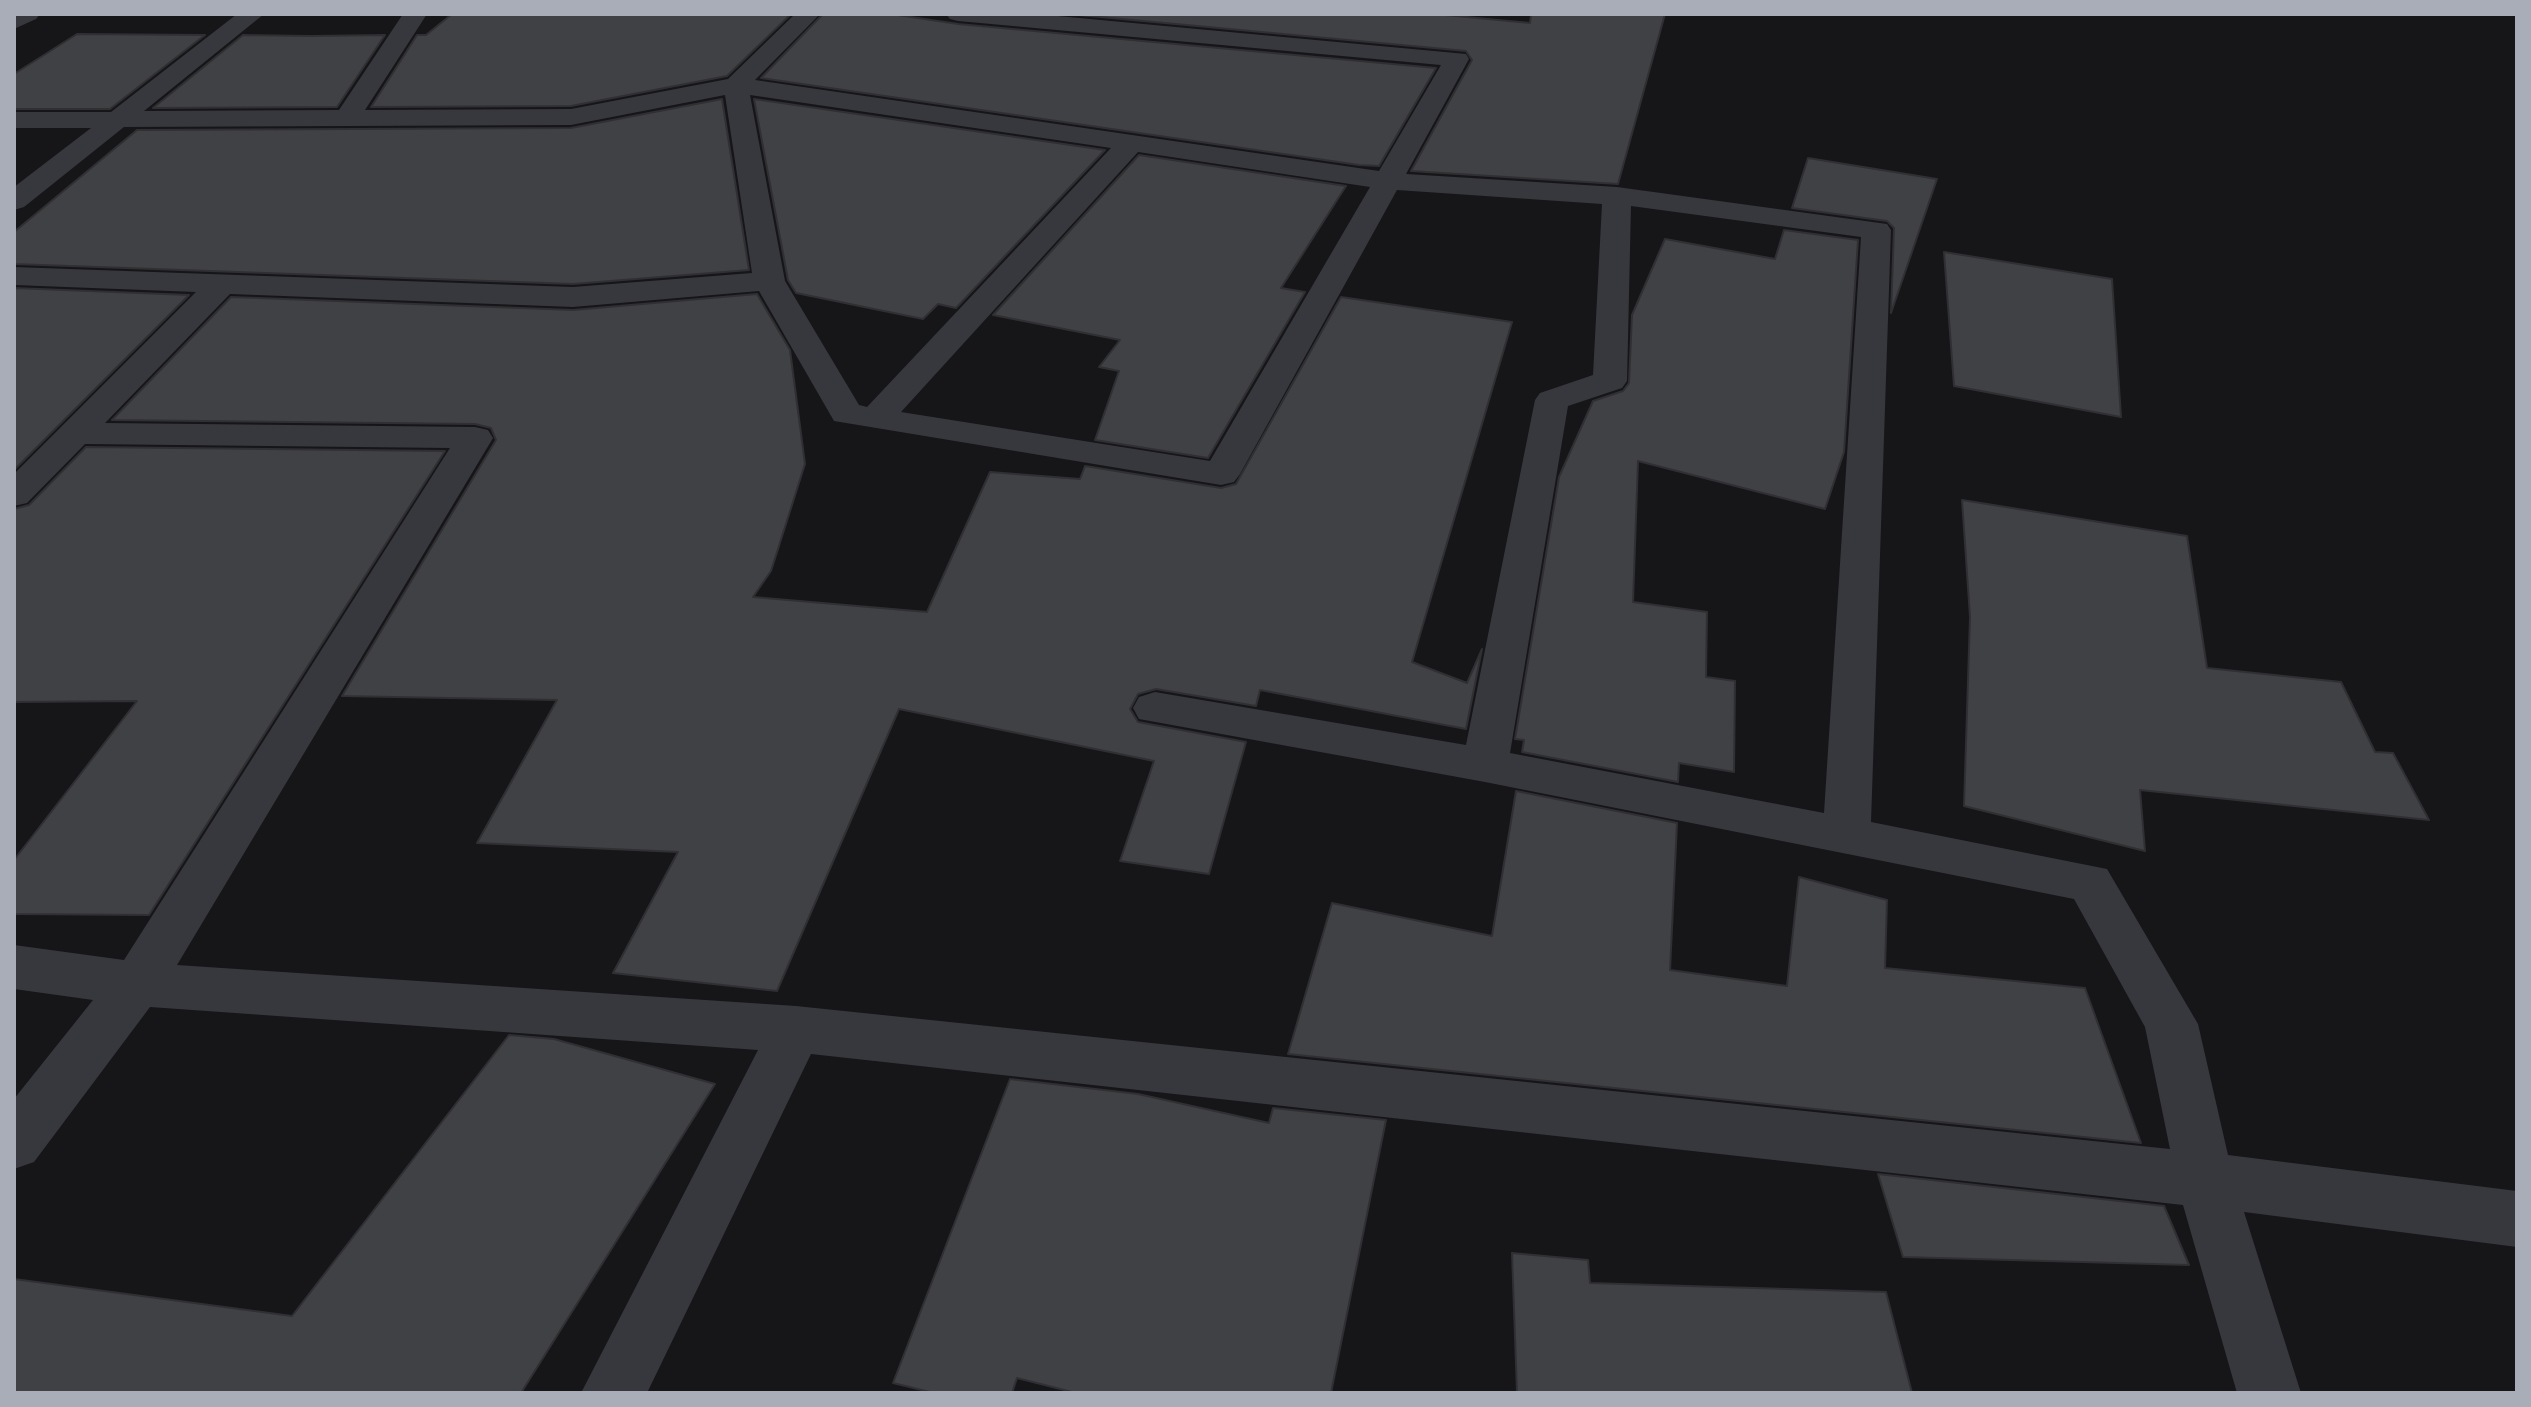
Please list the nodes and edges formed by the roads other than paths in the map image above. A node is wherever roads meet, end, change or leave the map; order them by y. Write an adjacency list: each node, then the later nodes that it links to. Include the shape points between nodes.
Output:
1 (28, 14): 6 (street)
2 (252, 14): 10 (street)
3 (415, 14): 8 (street)
4 (808, 14): 7 (street)
5 (958, 14): 12 (street, via 1457,59)
6 (14, 22)
7 (736, 85): 8 (street, via 571,117); 11 (street); 16 (street)
8 (346, 119): 10 (street)
9 (14, 120): 10 (street)
10 (113, 121): 14 (street)
11 (1132, 142): 12 (street); 18 (street)
12 (1390, 181): 13 (street); 18 (street, via 1221,474)
13 (1617, 196): 22 (street, via 1610,381 1552,400); 23 (street, via 1876,230)
14 (14, 201)
15 (14, 276): 17 (street)
16 (769, 281): 17 (street, via 573,297); 18 (street, via 846,414)
17 (223, 283): 19 (street)
18 (875, 419)
19 (77, 433): 20 (street); 25 (street, via 475,438)
20 (14, 495)
21 (1155, 708): 22 (street)
22 (1485, 765): 23 (street)
23 (1847, 835): 28 (street, via 2090,883 2171,1024)
24 (14, 967): 25 (street)
25 (137, 984): 26 (street); 27 (street)
26 (796, 1029): 28 (street); 30 (street)
27 (14, 1143)
28 (2205, 1180): 29 (street); 31 (street)
29 (2517, 1219)
30 (613, 1393)
31 (2269, 1393)

